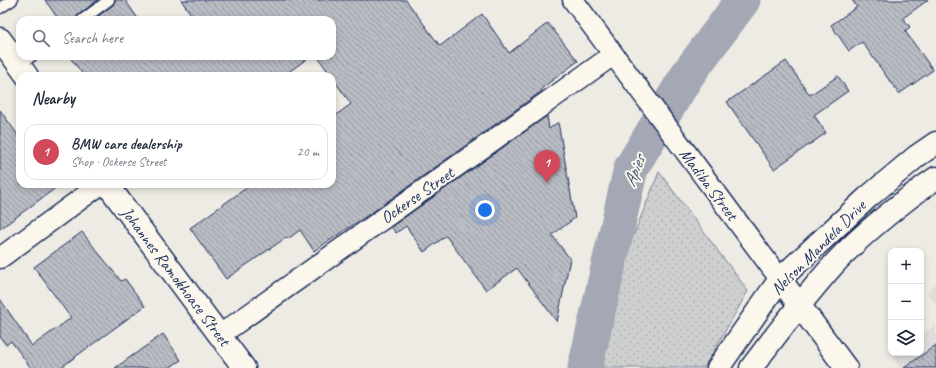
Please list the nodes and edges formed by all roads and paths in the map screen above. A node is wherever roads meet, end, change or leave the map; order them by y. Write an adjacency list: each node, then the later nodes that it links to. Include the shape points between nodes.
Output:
1 (12, 0): 4 (lane)
2 (109, 0): 5 (lane)
3 (573, 0): 7 (street, Madiba Street)
4 (0, 8)
5 (87, 16)
6 (0, 39): 8 (main road)
7 (613, 54): 14 (street, Madiba Street); 16 (street, Ockerse Street)
8 (16, 56)
9 (936, 143): 14 (main road, Nelson Mandela Drive, via 867,198)
10 (936, 178): 15 (main road, Nelson Mandela Drive, via 878,224 837,262)
11 (96, 188): 13 (street)
12 (110, 188): 16 (main road, Johannes Ramokhoase Street)
13 (0, 258)
14 (780, 279): 15 (main road, Madiba Street); 18 (main road, Nelson Mandela Drive)
15 (799, 306): 19 (main road, Nelson Mandela Drive); 20 (main road, Madiba Street)
16 (220, 335): 17 (main road, Johannes Ramokhoase Street)
17 (244, 368)
18 (718, 368)
19 (751, 368)
20 (846, 368)

